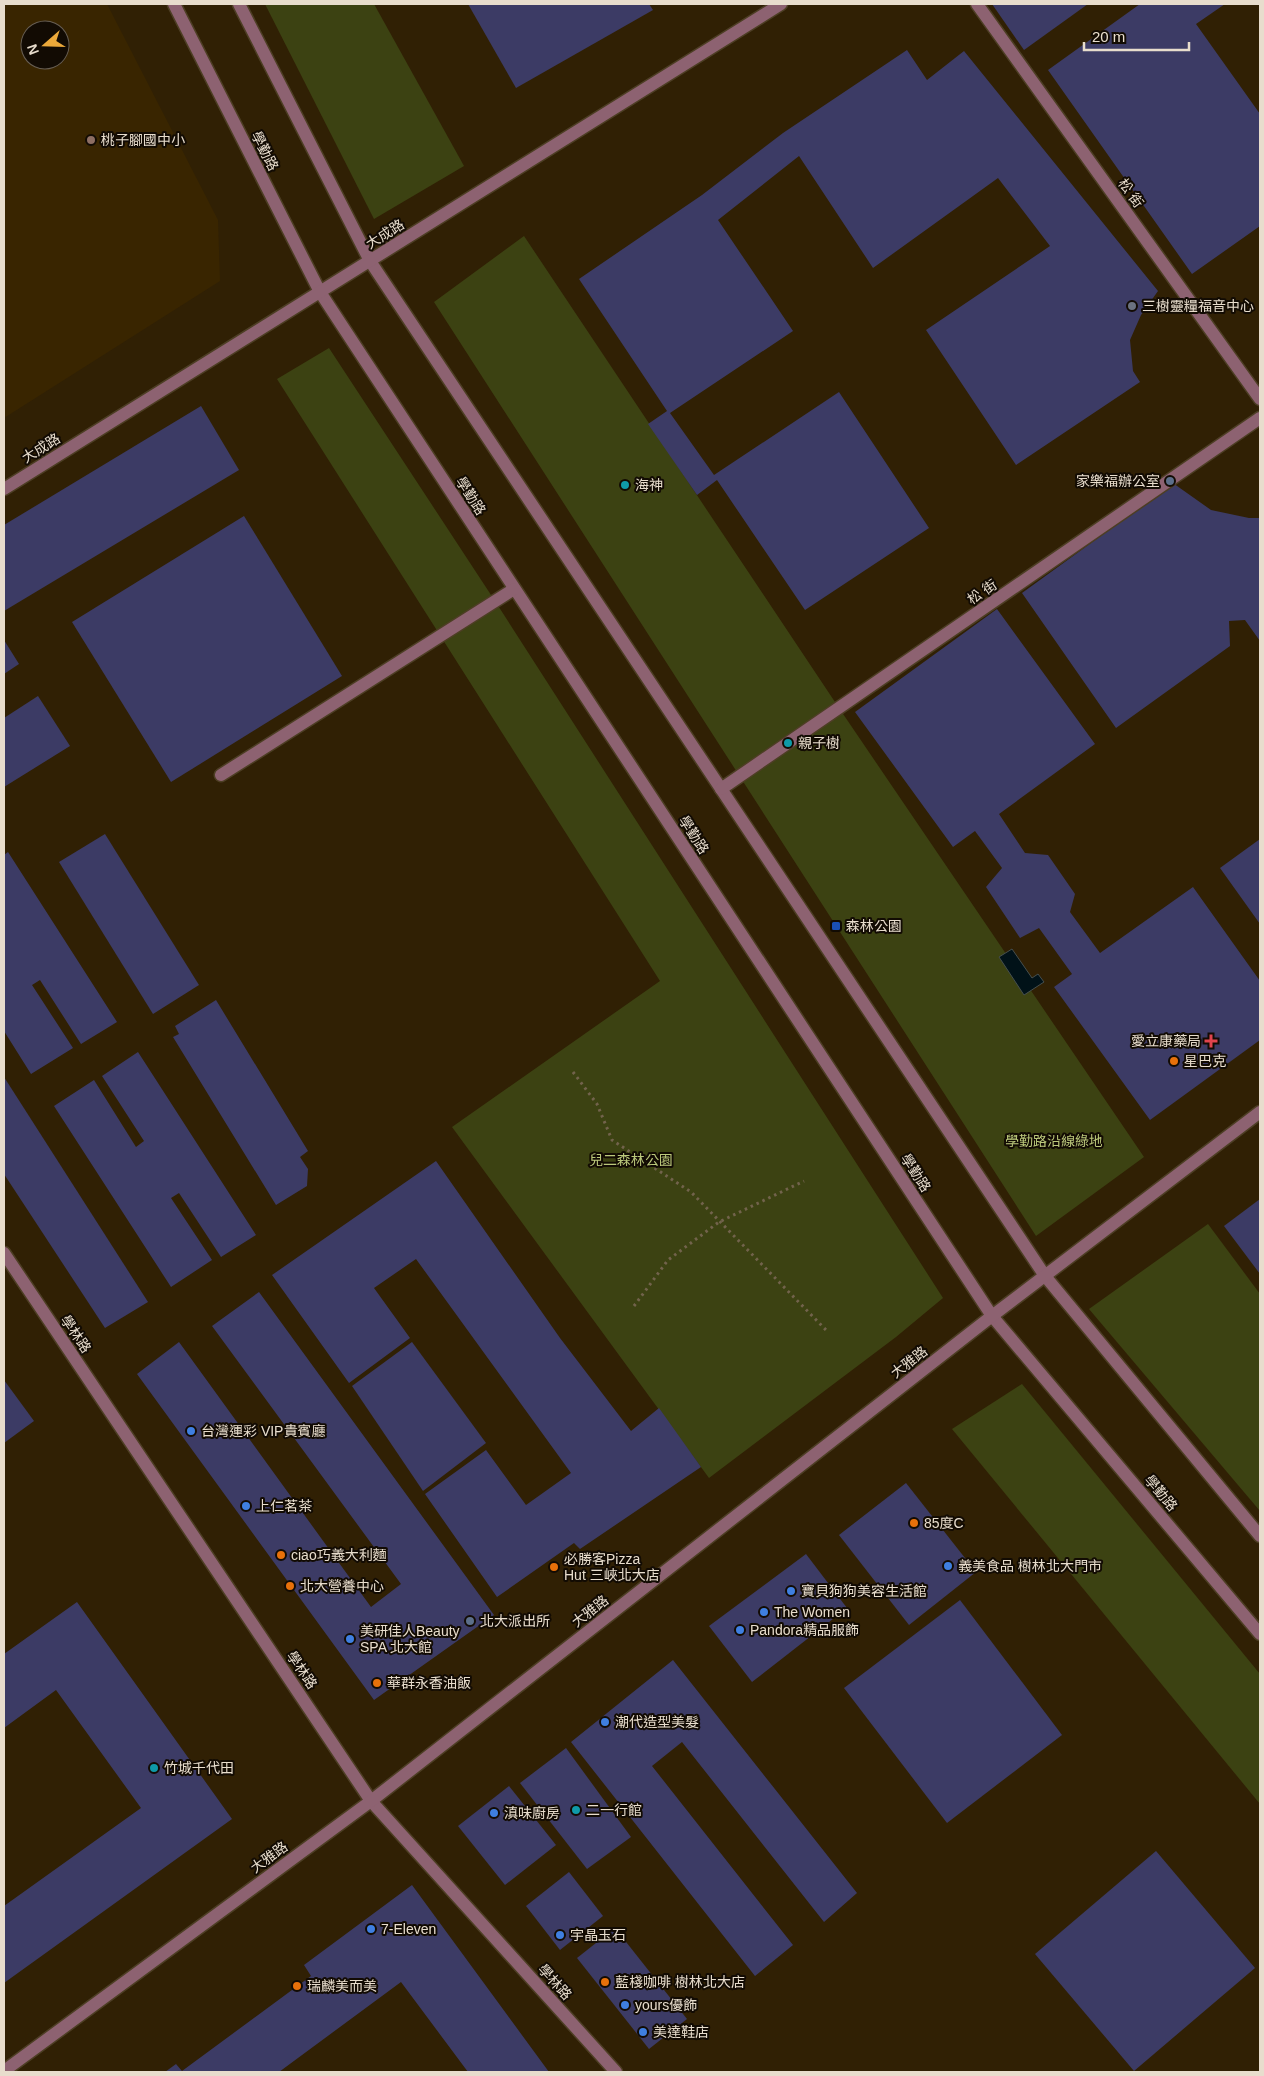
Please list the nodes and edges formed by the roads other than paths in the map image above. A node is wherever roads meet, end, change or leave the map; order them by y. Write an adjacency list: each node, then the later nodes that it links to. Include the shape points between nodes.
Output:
1 (174, 4): 6 (street, 學勤路)
2 (239, 4): 5 (street)
3 (781, 4): 5 (street, 大成路)
4 (977, 4): 7 (street, 松 街)
5 (370, 261): 6 (street, 大成路); 12 (street)
6 (320, 292): 9 (street, 大成路); 10 (street, 學勤路)
7 (1260, 399)
8 (1260, 418): 12 (street, 松 街)
9 (4, 489)
10 (514, 589): 11 (street); 16 (street, 學勤路)
11 (221, 775)
12 (721, 789): 15 (street)
13 (1260, 1112): 15 (street, 大雅路)
14 (4, 1253): 19 (street, 學林路)
15 (1045, 1276): 16 (street, 大雅路); 17 (street)
16 (992, 1316): 18 (street, 學勤路); 19 (street, 大雅路)
17 (1260, 1536)
18 (1260, 1634)
19 (371, 1801): 20 (street, 大雅路); 21 (street, 學林路)
20 (4, 2071)
21 (616, 2072)

